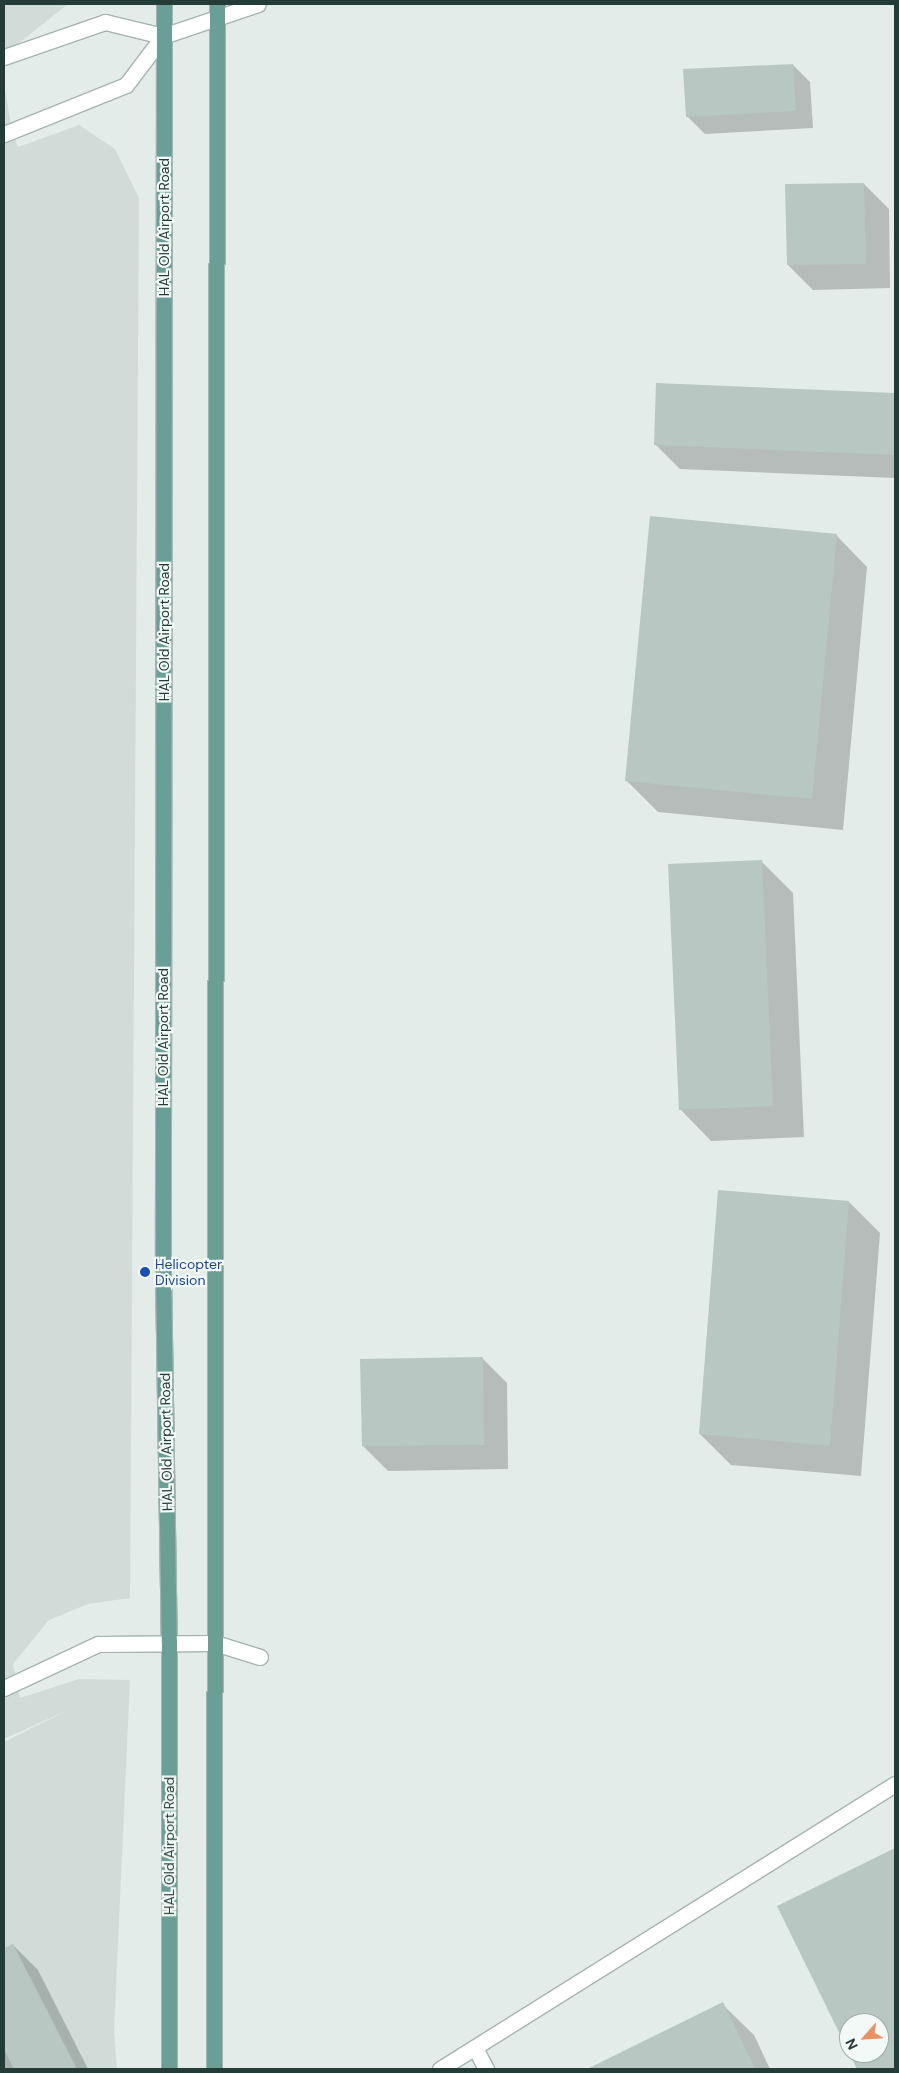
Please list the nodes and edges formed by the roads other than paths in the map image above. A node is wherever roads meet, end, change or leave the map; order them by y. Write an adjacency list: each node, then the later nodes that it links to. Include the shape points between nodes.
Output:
1 (164, 4): 4 (main road, HAL Old Airport Road)
2 (258, 4): 3 (lane)
3 (217, 10): 4 (lane); 8 (main road)
4 (164, 36): 5 (lane, via 105,22); 6 (lane, via 126,85); 7 (main road, HAL Old Airport Road, via 164,1272)
5 (4, 57)
6 (4, 134)
7 (169, 1642): 8 (lane); 10 (lane, via 98,1644); 13 (main road, HAL Old Airport Road)
8 (216, 1643): 9 (lane); 14 (main road)
9 (260, 1657)
10 (4, 1688)
11 (895, 1784): 12 (lane)
12 (475, 2048): 15 (lane); 16 (lane)
13 (169, 2069)
14 (214, 2069)
15 (440, 2069)
16 (486, 2069)

